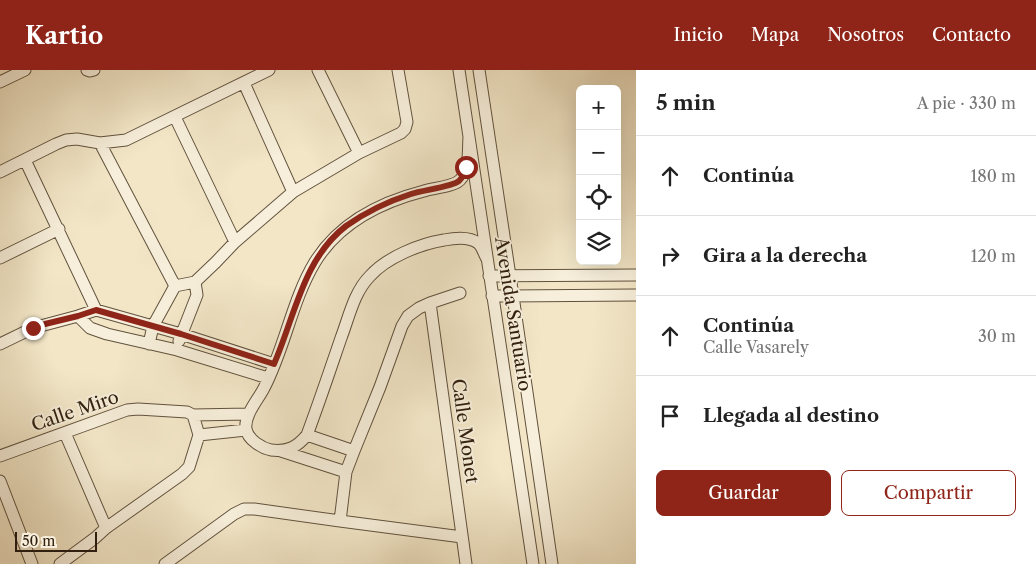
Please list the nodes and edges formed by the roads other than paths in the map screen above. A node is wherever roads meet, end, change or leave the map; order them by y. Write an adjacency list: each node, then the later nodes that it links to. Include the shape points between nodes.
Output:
1 (25, 70): 9 (street)
2 (87, 70): 3 (street)
3 (94, 70)
4 (269, 70): 10 (street)
5 (318, 70): 14 (street)
6 (398, 70): 14 (street, via 407,122 405,129)
7 (459, 70): 12 (street, Avenida Santuario)
8 (479, 70): 22 (street, Avenida Santuario)
9 (0, 82)
10 (244, 83): 11 (street); 17 (street)
11 (174, 118): 13 (street, via 126,140); 19 (street)
12 (469, 137): 21 (street, Avenida Santuario); 39 (street, via 466,167 459,181 387,203 352,222 328,243 302,288)
13 (100, 144): 15 (street, via 66,140); 26 (street)
14 (359, 153): 17 (street)
15 (25, 160): 16 (street); 18 (street)
16 (0, 172)
17 (293, 192): 19 (street)
18 (59, 229): 20 (street); 32 (street)
19 (235, 242): 25 (street)
20 (0, 258)
21 (487, 259): 24 (street, Avenida Santuario); 46 (street, via 478,243 449,239 402,254 370,275 352,306)
22 (510, 275): 23 (street); 24 (street); 30 (street, Avenida Santuario)
23 (636, 275)
24 (489, 276): 29 (street, Avenida Santuario)
25 (195, 282): 26 (street); 35 (street, via 197,295)
26 (175, 286): 34 (street)
27 (460, 293): 31 (street)
28 (636, 295): 30 (street)
29 (492, 296): 30 (street); 59 (street, Avenida Santuario)
30 (514, 296): 60 (street, Avenida Santuario)
31 (430, 303): 48 (street, via 408,316 402,326); 54 (street, Calle Monet)
32 (96, 310): 33 (street); 34 (street)
33 (78, 316): 36 (street, via 39,326); 37 (street, via 90,328)
34 (153, 326): 35 (street); 37 (street)
35 (181, 334): 38 (street); 39 (street)
36 (0, 344)
37 (150, 344): 38 (street)
38 (177, 350): 40 (street)
39 (274, 364): 40 (street)
40 (268, 378): 41 (street)
41 (249, 414): 42 (street, Calle Miro); 43 (street)
42 (193, 415): 44 (street, Calle Miro, via 187,412 127,410); 45 (street)
43 (246, 430): 45 (street); 47 (street, via 259,445)
44 (65, 433): 49 (street, Calle Miro); 53 (street)
45 (198, 435): 53 (street, via 189,467)
46 (307, 435): 47 (street, via 299,444); 48 (street)
47 (280, 451): 50 (street)
48 (354, 451): 50 (street)
49 (0, 456)
50 (346, 472): 52 (street)
51 (0, 481): 55 (street)
52 (340, 521): 54 (street); 57 (street, via 244,509)
53 (106, 528): 56 (street)
54 (462, 537): 58 (street, Calle Monet)
55 (32, 564)
56 (60, 564)
57 (165, 564)
58 (466, 564)
59 (533, 564)
60 (552, 564)

